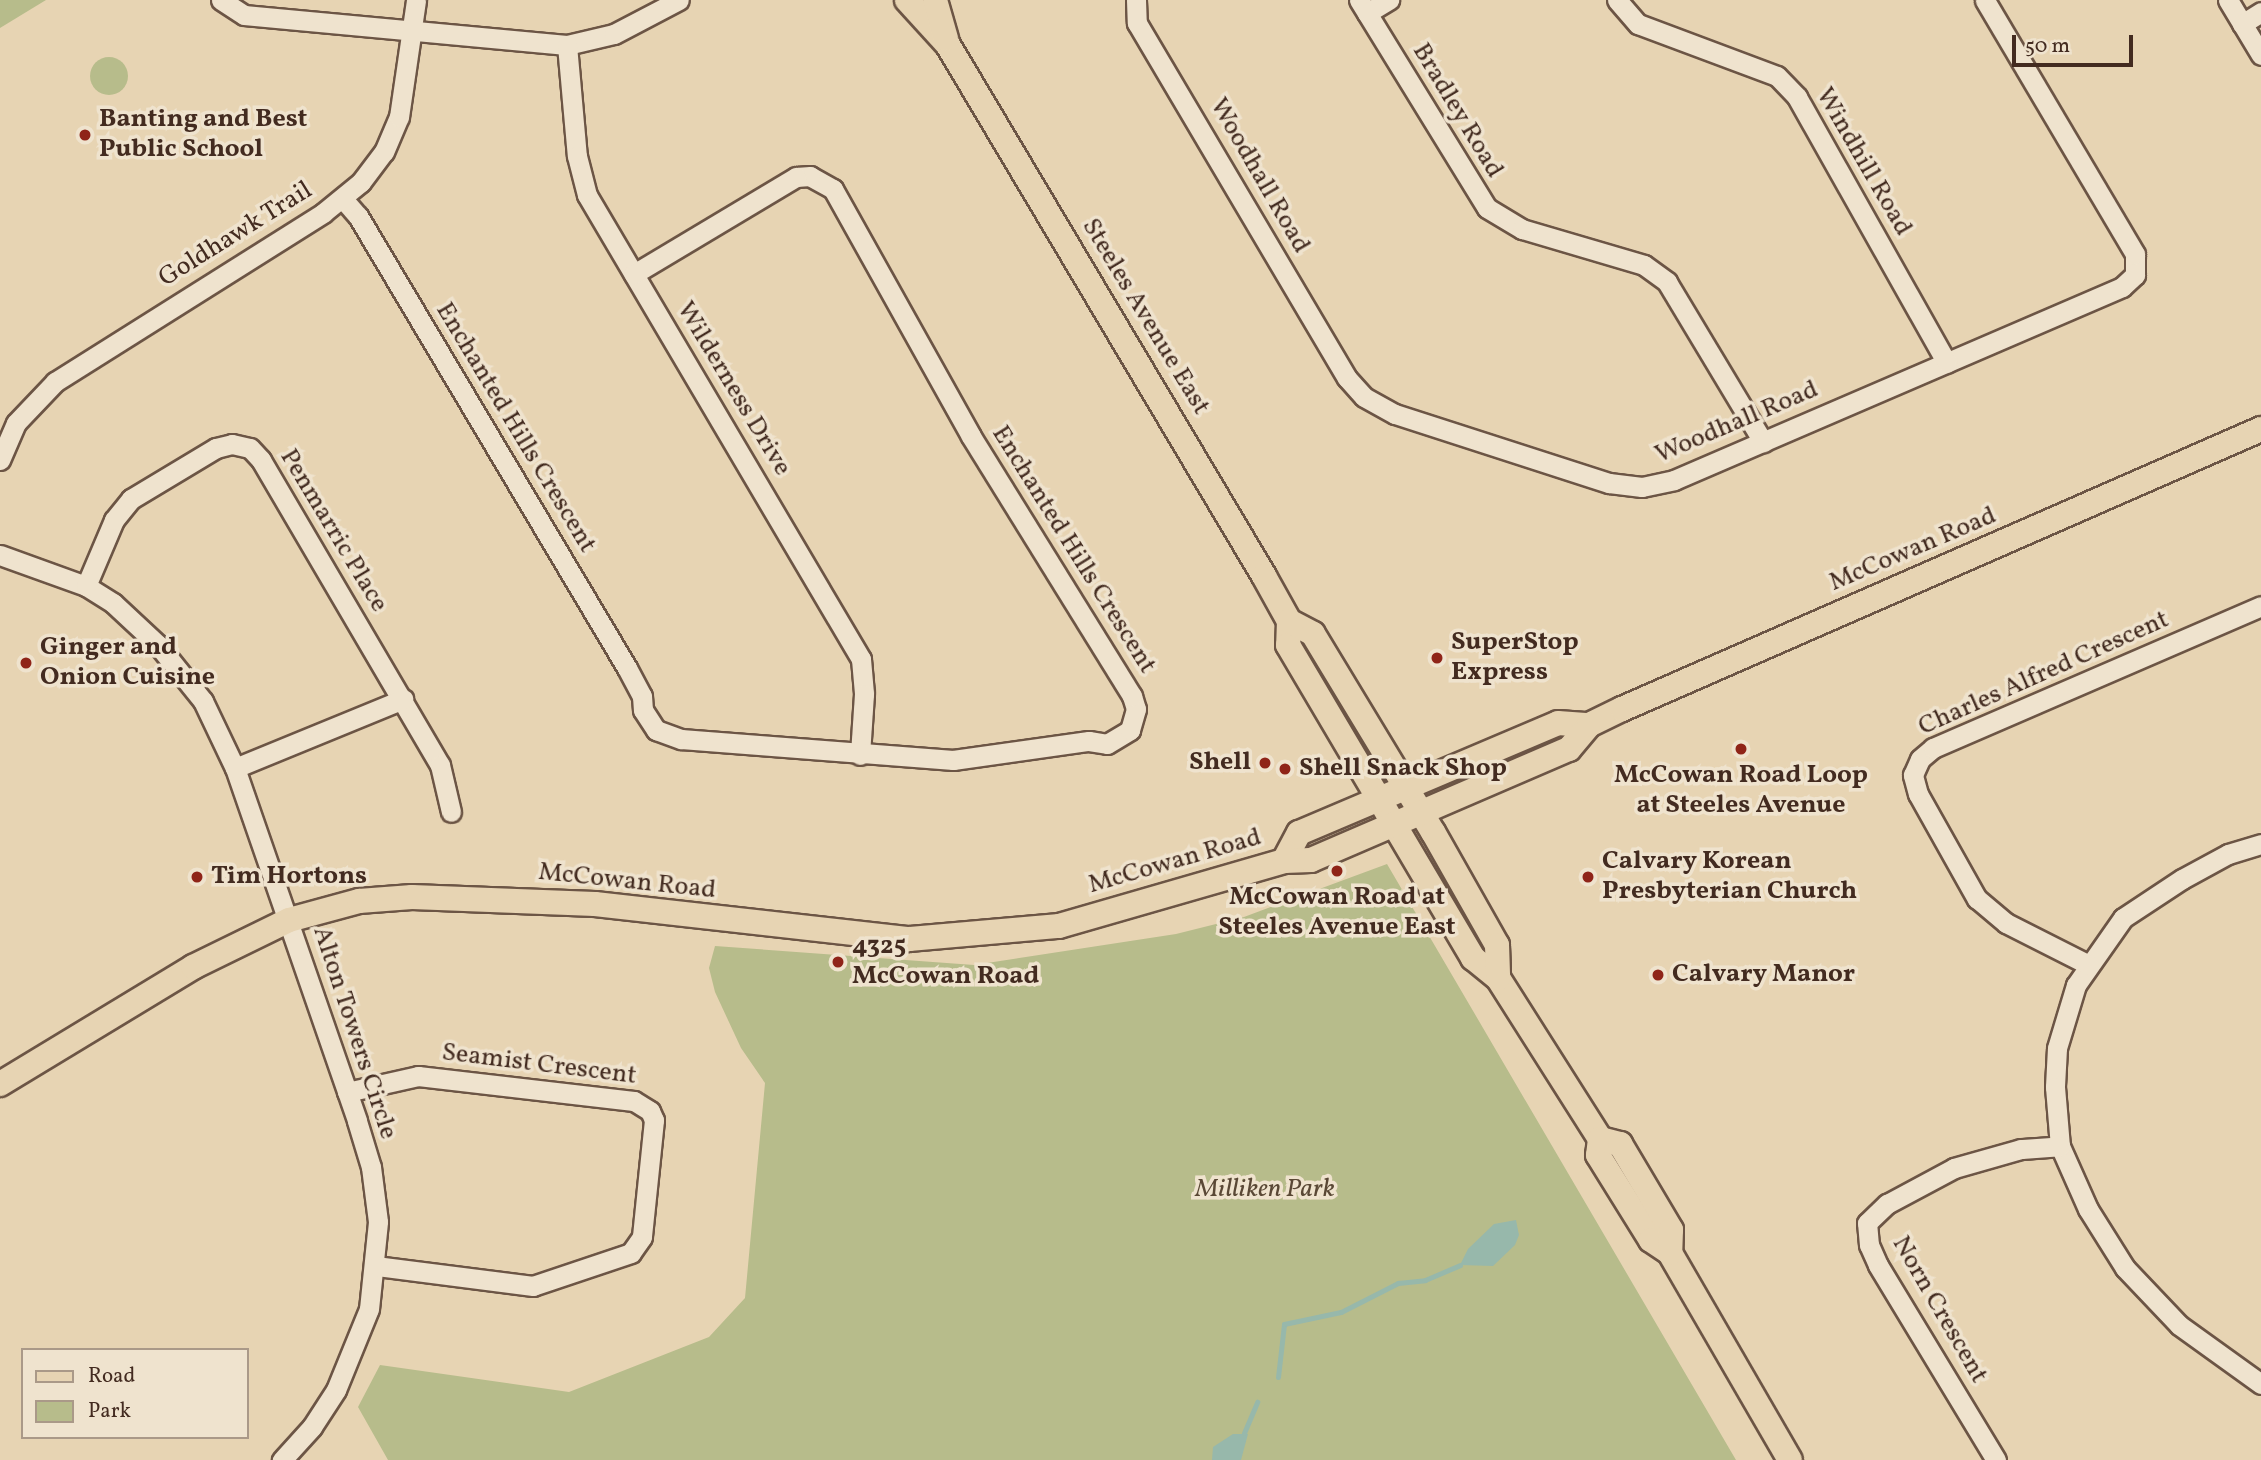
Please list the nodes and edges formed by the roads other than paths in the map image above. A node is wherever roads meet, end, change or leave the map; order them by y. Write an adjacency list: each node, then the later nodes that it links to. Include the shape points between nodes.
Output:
1 (221, 0): 14 (street, via 244,15)
2 (416, 0): 14 (street, Goldhawk Trail)
3 (679, 0): 15 (street, via 614,34)
4 (907, 0): 16 (main road, Steeles Avenue East)
5 (934, 0): 16 (main road, Steeles Avenue East)
6 (1136, 0): 22 (street, Woodhall Road, via 1138,23 1348,378 1364,397 1395,414 1629,487 1664,483)
7 (1390, 0): 11 (street)
8 (1617, 0): 20 (street, Windhill Road, via 1638,24 1777,76 1797,97)
9 (1985, 0): 20 (street, Woodhall Road, via 2138,265 2122,287)
10 (2228, 0): 13 (street)
11 (1363, 7): 22 (street, Bradley Road, via 1487,208 1522,229 1644,265 1667,282)
12 (2261, 12): 13 (street)
13 (2242, 24): 17 (street)
14 (413, 31): 15 (street); 18 (street, Goldhawk Trail, via 407,86 393,132 375,165)
15 (567, 45): 19 (street, Wilderness Drive, via 580,176)
16 (948, 45): 27 (main road, Steeles Avenue East)
17 (2261, 55)
18 (343, 199): 23 (street, Goldhawk Trail, via 55,382 16,423); 30 (street, Enchanted Hills Crescent, via 358,216 627,668 642,696 647,720 656,730 681,740)
19 (634, 274): 30 (street, Wilderness Drive, via 861,659); 30 (street, Enchanted Hills Crescent, via 796,177 823,180 833,189 971,436 1136,709 1130,730 1107,744 1089,741 953,760)
20 (1947, 363): 22 (street, Woodhall Road)
21 (2261, 429): 29 (main road, McCowan Road)
22 (1763, 442)
23 (0, 460)
24 (0, 555): 25 (street, Alton Towers Circle)
25 (86, 586): 28 (street, Penmarric Place, via 114,520 131,499 216,448 241,445 261,460); 31 (street, Alton Towers Circle, via 139,625 186,678 214,720)
26 (2261, 606): 40 (street, Charles Alfred Crescent, via 1933,748 1920,758 1913,775 1918,793 1977,899 2006,923)
27 (1289, 621): 32 (main road, Steeles Avenue East, via 1313,634); 33 (main road, Steeles Avenue East, via 1288,645)
28 (403, 699): 31 (street); 35 (street, Penmarric Place, via 440,765)
29 (1589, 725): 32 (main road, McCowan Road, via 1558,723); 34 (main road, McCowan Road, via 1569,748)
30 (860, 755)
31 (235, 768): 39 (street, Alton Towers Circle)
32 (1404, 789): 33 (main road, McCowan Road); 34 (main road, Steeles Avenue East)
33 (1380, 799): 36 (main road, Steeles Avenue East); 38 (main road, McCowan Road, via 1299,833)
34 (1419, 811): 36 (main road, McCowan Road); 41 (main road, Steeles Avenue East, via 1497,945)
35 (451, 813)
36 (1394, 823): 38 (main road, McCowan Road, via 1311,860); 41 (main road, Steeles Avenue East, via 1473,958)
37 (2261, 844): 40 (street, via 2228,854 2140,905 2123,918)
38 (1284, 861): 39 (main road, McCowan Road, via 1059,926 909,939 595,904 412,897 359,901)
39 (289, 920): 42 (main road, McCowan Road, via 193,967); 43 (street, Alton Towers Circle)
40 (2089, 965): 44 (street, via 2076,985 2057,1048)
41 (1498, 978): 48 (main road, Steeles Avenue East, via 1600,1139 1598,1155 1651,1240 1670,1253)
42 (0, 1084)
43 (347, 1092): 45 (street, Alton Towers Circle, via 377,1203); 45 (street, Seamist Crescent, via 418,1076 634,1101 650,1111 654,1120 642,1237 631,1253 533,1286)
44 (2060, 1146): 46 (street, via 2088,1209 2142,1291 2179,1325); 49 (street, Norn Crescent, via 2021,1149 1954,1168 1887,1204 1867,1223 1869,1245 1878,1265)
45 (377, 1266): 47 (street, Alton Towers Circle, via 369,1309 345,1374 312,1427)
46 (2261, 1384)
47 (282, 1460)
48 (1790, 1460)
49 (1996, 1460)

